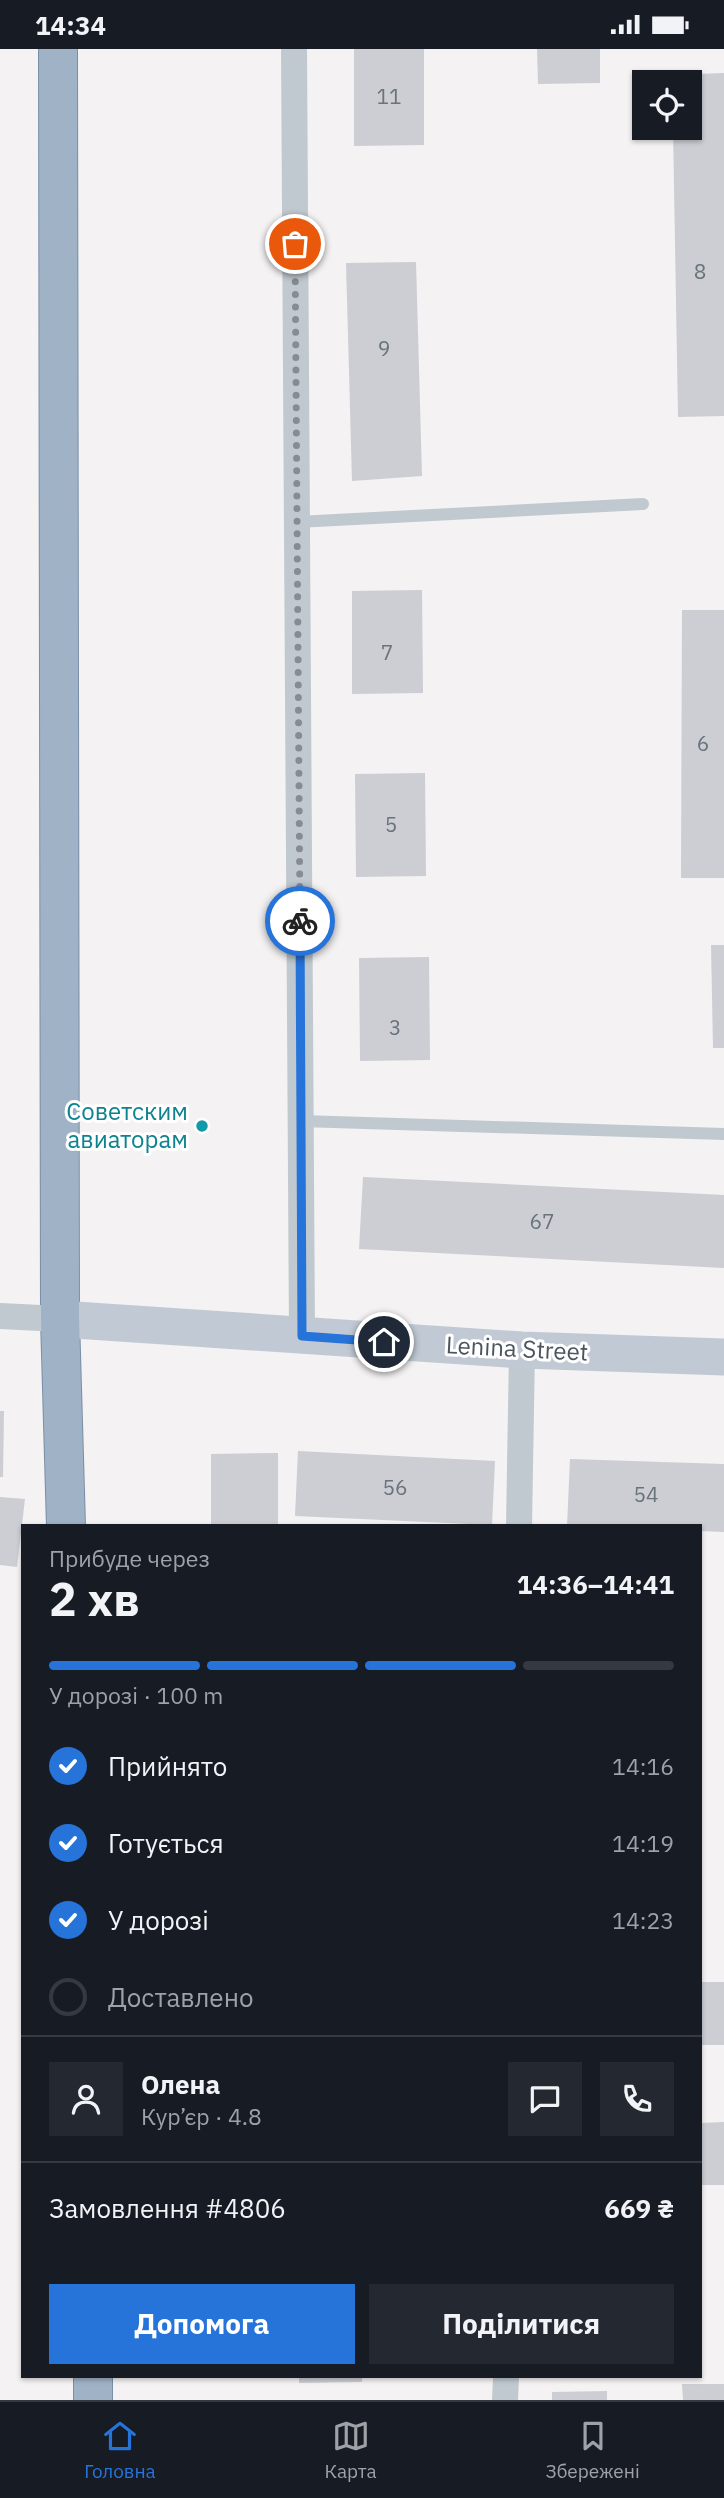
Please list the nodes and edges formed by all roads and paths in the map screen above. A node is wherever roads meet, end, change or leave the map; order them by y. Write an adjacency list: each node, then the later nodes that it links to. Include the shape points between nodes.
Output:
1 (58, 49): 8 (highway)
2 (294, 49): 4 (street)
3 (643, 503): 4 (lane)
4 (297, 522): 5 (street)
5 (300, 1121): 6 (lane); 9 (street)
6 (724, 1134)
7 (0, 1317): 8 (street)
8 (60, 1319): 9 (main road, Lenina Street); 12 (highway)
9 (302, 1336): 10 (main road, Lenina Street)
10 (522, 1350): 11 (main road, Lenina Street); 13 (street)
11 (724, 1357)
12 (66, 1524)
13 (519, 1524)
14 (93, 2378): 16 (highway)
15 (506, 2378): 17 (street)
16 (93, 2400)
17 (505, 2400)

